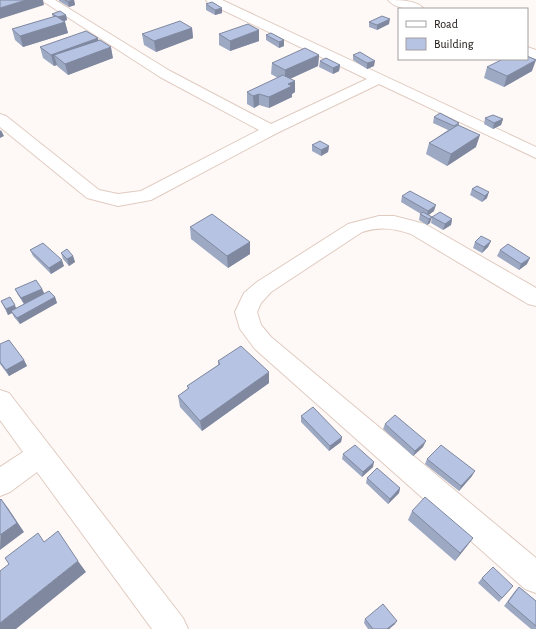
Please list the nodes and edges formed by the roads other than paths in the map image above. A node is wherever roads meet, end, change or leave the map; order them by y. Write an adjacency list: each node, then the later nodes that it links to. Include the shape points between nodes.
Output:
1 (47, 0): 7 (street, via 165,74)
2 (212, 0): 5 (street)
3 (394, 0): 4 (street)
4 (415, 8)
5 (379, 79): 7 (street); 8 (street)
6 (0, 119): 7 (street, via 93,194 118,200 145,196)
7 (271, 130)
8 (536, 153)
9 (536, 298): 13 (street, via 418,229 399,222 381,220 355,228 264,287 252,299 246,312 252,329 263,343)
10 (0, 400): 11 (street)
11 (40, 455): 12 (street); 14 (street)
12 (0, 483)
13 (536, 578)
14 (172, 629)

